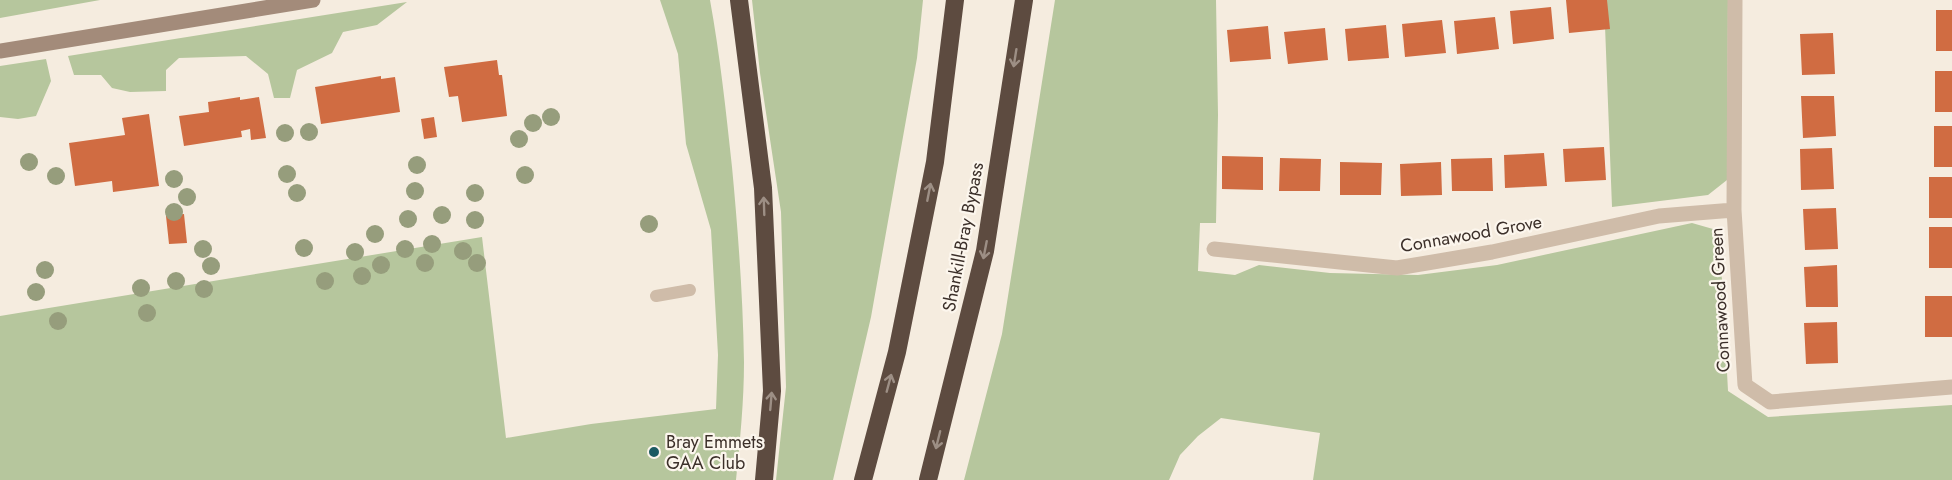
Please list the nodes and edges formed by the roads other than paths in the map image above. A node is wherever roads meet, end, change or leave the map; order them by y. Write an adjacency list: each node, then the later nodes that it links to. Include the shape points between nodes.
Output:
1 (313, 0): 6 (street)
2 (739, 0): 12 (highway, one-way to 2, via 772,392 763,188)
3 (955, 0): 13 (highway, one-way to 3, via 897,352 935,162)
4 (1024, 0): 14 (highway, Shankill-Bray Bypass, one-way to 14, via 985,251)
5 (1735, 0): 7 (street, Connawood Green)
6 (0, 51)
7 (1734, 210): 8 (street, Connawood Grove, via 1659,216 1397,268); 11 (street, Connawood Green, via 1745,386 1770,402)
8 (1214, 249)
9 (690, 290): 10 (lane)
10 (656, 296)
11 (1952, 387)
12 (764, 480)
13 (863, 480)
14 (928, 480)

